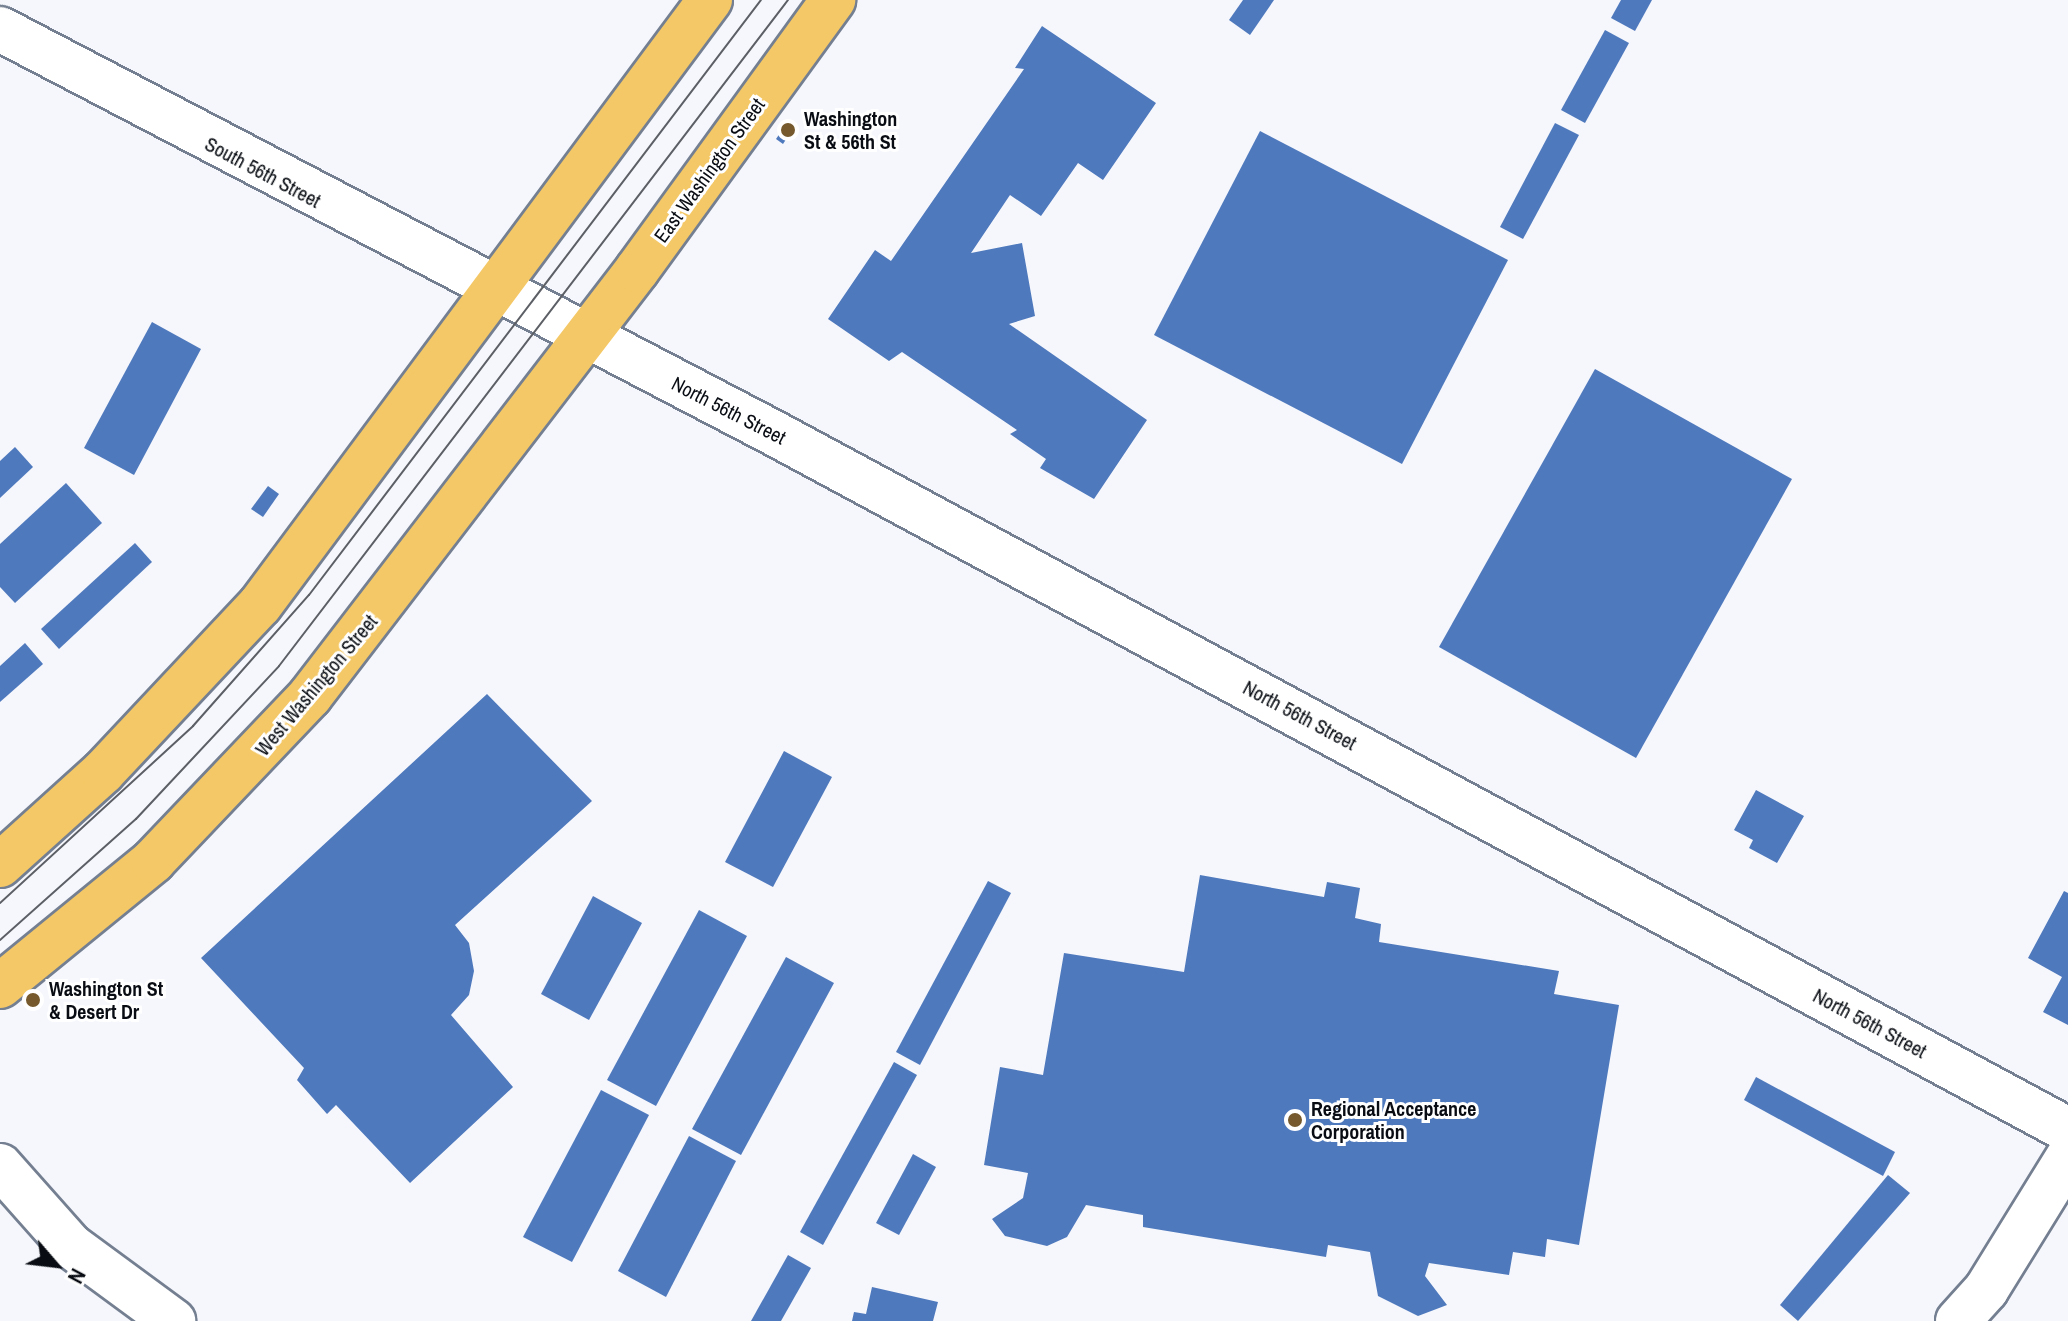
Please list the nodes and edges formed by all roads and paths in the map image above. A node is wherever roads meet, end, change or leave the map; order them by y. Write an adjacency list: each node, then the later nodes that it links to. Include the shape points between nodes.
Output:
1 (710, 0): 4 (main road)
2 (833, 0): 5 (main road, East Washington Street)
3 (0, 29): 4 (street, South 56th Street)
4 (510, 300): 5 (street, North 56th Street); 6 (main road, via 250,616 103,772)
5 (585, 339): 7 (main road, West Washington Street, via 275,737 106,903); 8 (street, North 56th Street, via 770,431)
6 (0, 865)
7 (0, 986)
8 (2068, 1130)
9 (2068, 1157): 12 (street, via 1986,1290)
10 (0, 1166): 11 (street, via 71,1246)
11 (173, 1321)
12 (1958, 1321)

